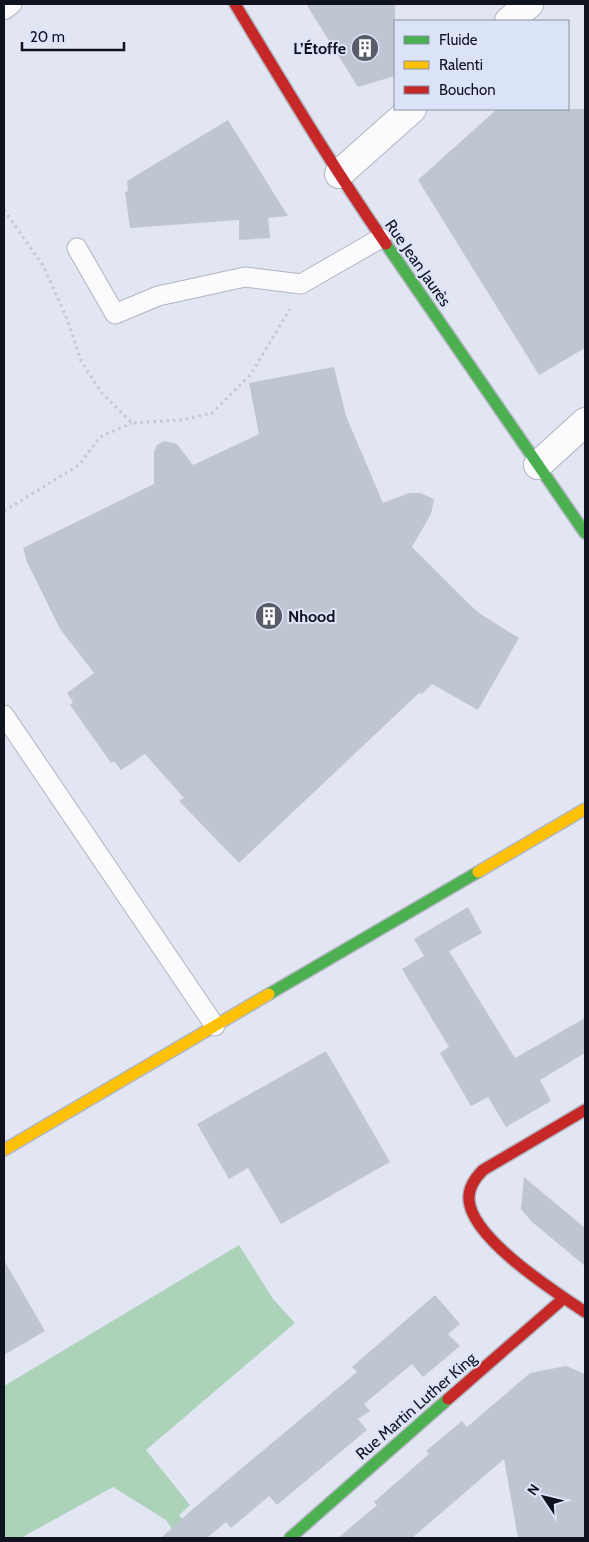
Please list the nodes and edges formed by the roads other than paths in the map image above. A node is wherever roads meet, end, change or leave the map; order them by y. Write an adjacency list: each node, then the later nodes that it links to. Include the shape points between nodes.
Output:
1 (12, 4): 4 (lane)
2 (235, 4): 7 (street, Rue Jean Jaurès)
3 (529, 4): 5 (street)
4 (4, 10)
5 (510, 20)
6 (411, 110): 7 (street)
7 (339, 174): 8 (street, Rue Jean Jaurès)
8 (381, 238): 9 (lane, via 301,284 245,277 158,296 115,314); 11 (street, Rue Jean Jaurès)
9 (77, 248)
10 (585, 422): 11 (street)
11 (538, 465): 12 (street, Rue Jean Jaurès)
12 (585, 533)
13 (4, 715): 15 (lane)
14 (585, 809): 15 (street)
15 (215, 1026): 17 (street)
16 (585, 1110): 18 (street, via 483,1170 470,1188 472,1211 480,1226 516,1262)
17 (4, 1150)
18 (564, 1298): 19 (street); 20 (street, Rue Martin Luther King)
19 (585, 1312)
20 (290, 1538)

